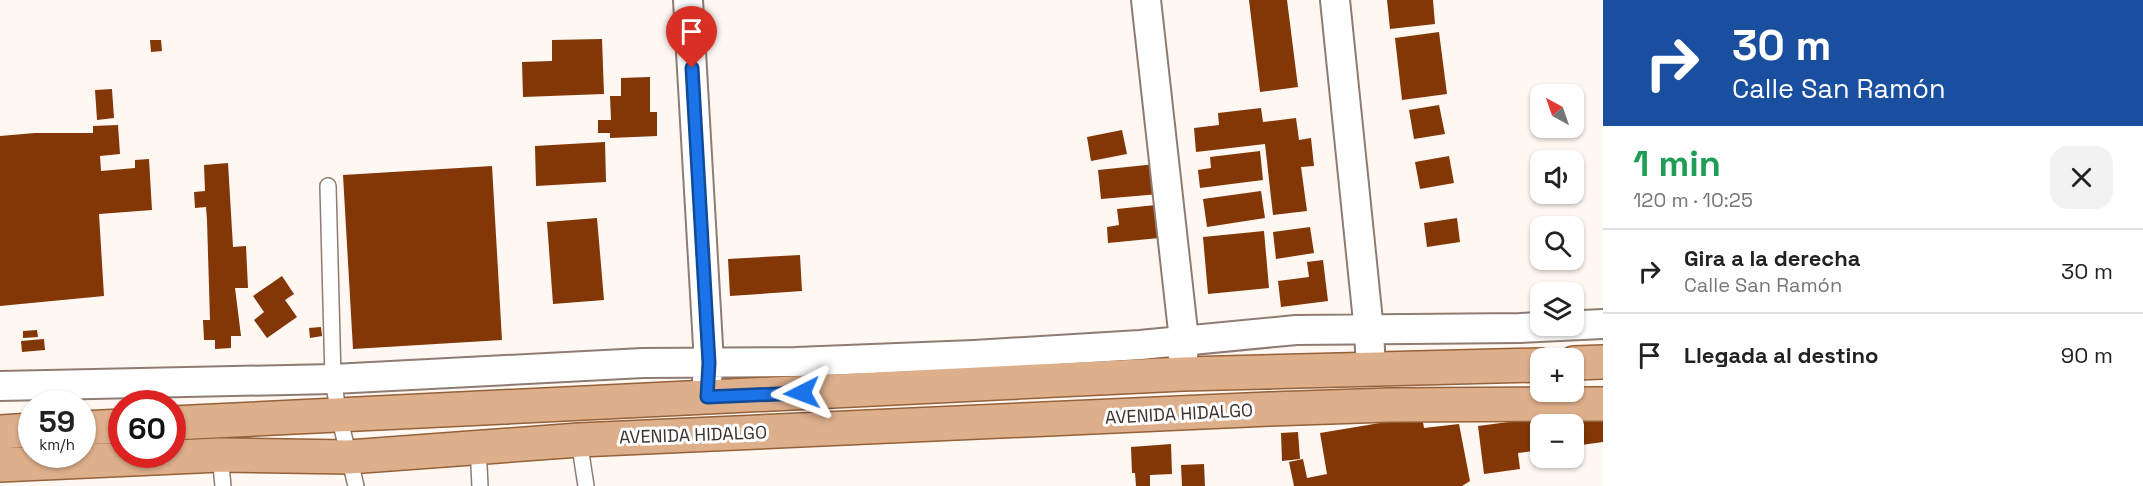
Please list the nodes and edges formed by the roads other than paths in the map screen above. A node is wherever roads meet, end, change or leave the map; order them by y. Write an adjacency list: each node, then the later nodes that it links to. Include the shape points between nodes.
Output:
1 (688, 0): 9 (street)
2 (1146, 0): 7 (street)
3 (1335, 0): 6 (street)
4 (328, 186): 14 (lane)
5 (1603, 324): 6 (street)
6 (1369, 331): 7 (street, via 1296,330); 12 (street)
7 (1184, 340): 9 (street, via 974,355); 13 (street)
8 (1603, 362): 10 (main road)
9 (709, 363): 14 (street); 16 (street)
10 (1584, 363)
11 (1530, 365): 12 (main road, AVENIDA HIDALGO)
12 (1371, 369): 13 (main road, AVENIDA HIDALGO)
13 (1183, 374): 16 (main road, AVENIDA HIDALGO)
14 (333, 378): 15 (street); 18 (lane)
15 (0, 386)
16 (707, 397): 18 (main road, AVENIDA HIDALGO)
17 (1603, 404): 22 (main road, AVENIDA HIDALGO, via 1281,408)
18 (339, 416): 19 (main road, AVENIDA HIDALGO); 26 (lane)
19 (186, 422)
20 (18, 431): 21 (main road)
21 (0, 432)
22 (579, 440): 23 (main road, AVENIDA HIDALGO); 28 (lane)
23 (478, 447): 26 (main road, AVENIDA HIDALGO); 27 (lane)
24 (0, 465): 25 (main road, AVENIDA HIDALGO)
25 (221, 471): 26 (main road, AVENIDA HIDALGO)
26 (353, 471)
27 (480, 486)
28 (586, 486)

